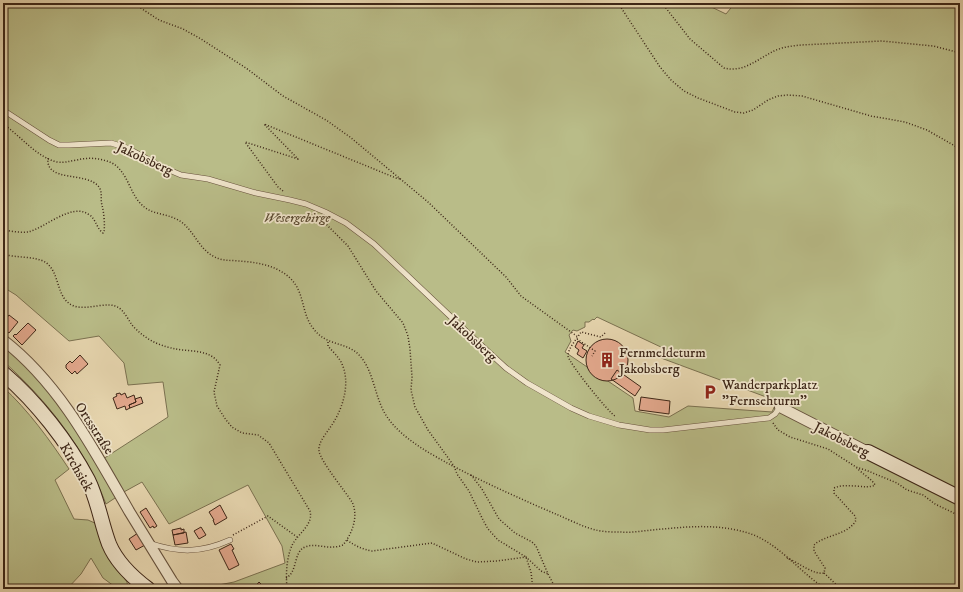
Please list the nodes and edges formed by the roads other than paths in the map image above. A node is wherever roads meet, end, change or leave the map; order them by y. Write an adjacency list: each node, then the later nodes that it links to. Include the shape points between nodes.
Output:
1 (3, 110): 4 (lane, Jakobsberg, via 59,144 110,142 182,175 208,179 306,204 325,212 352,227 374,244 506,368 527,383 589,416 619,425 663,430 769,418)
2 (3, 340): 8 (street, Ortsstraße, via 37,372 76,421)
3 (3, 373): 9 (main road, Kirchsiek, via 44,416 71,452 88,482 109,544 127,571)
4 (780, 407): 5 (street, Jakobsberg)
5 (868, 452): 6 (main road, Jakobsberg)
6 (960, 498)
7 (230, 540): 8 (lane, via 202,550 185,551)
8 (148, 542): 10 (street, Ortsstraße)
9 (148, 589)
10 (178, 589)

